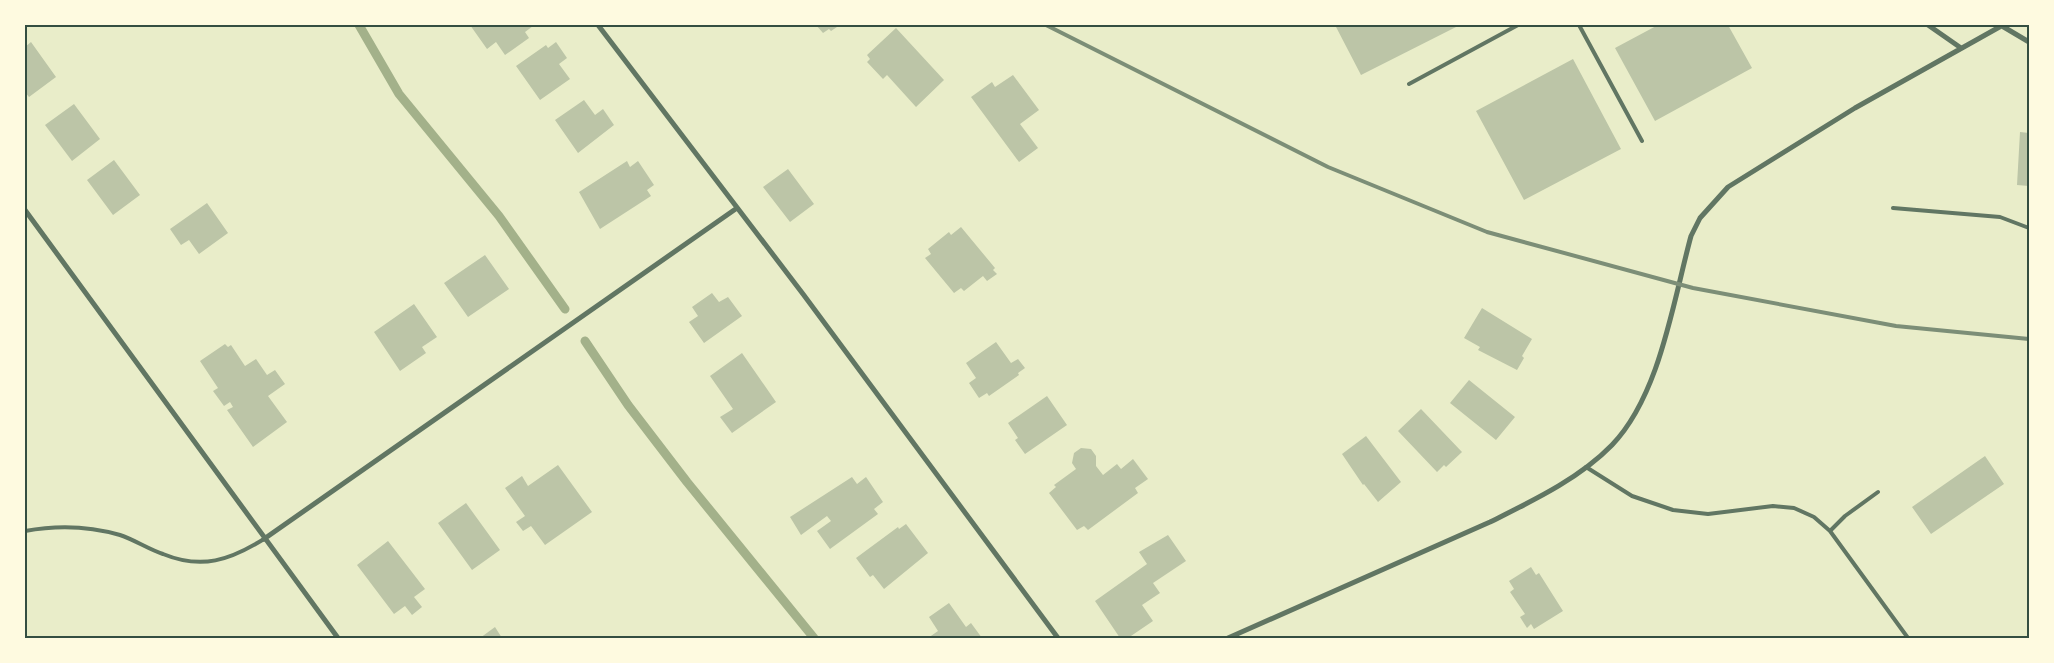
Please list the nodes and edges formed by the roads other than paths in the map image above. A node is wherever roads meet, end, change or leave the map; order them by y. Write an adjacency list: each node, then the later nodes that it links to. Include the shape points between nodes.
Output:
1 (598, 25): 10 (street)
2 (1518, 25): 8 (lane)
3 (1580, 25): 9 (lane)
4 (1928, 25): 7 (street)
5 (2002, 25): 6 (street); 7 (street)
6 (2029, 42)
7 (1961, 48): 14 (street, via 1796,145 1728,187 1716,199 1700,218 1691,236 1655,368 1636,412 1612,444)
8 (1409, 84)
9 (1642, 141)
10 (737, 208): 18 (street); 20 (street)
11 (1893, 208): 13 (lane, via 2000,217)
12 (25, 210): 18 (street)
13 (2029, 228)
14 (1586, 467): 17 (lane, via 1632,496 1673,510 1708,514 1773,506 1794,508 1814,517); 21 (street, via 1490,522)
15 (1878, 492): 17 (lane)
16 (25, 531): 18 (lane, via 48,527 85,528 121,536 164,555 190,562 216,561 242,553)
17 (1830, 531): 22 (lane)
18 (264, 538): 19 (street)
19 (338, 638)
20 (1058, 638)
21 (1228, 638)
22 (1908, 638)

